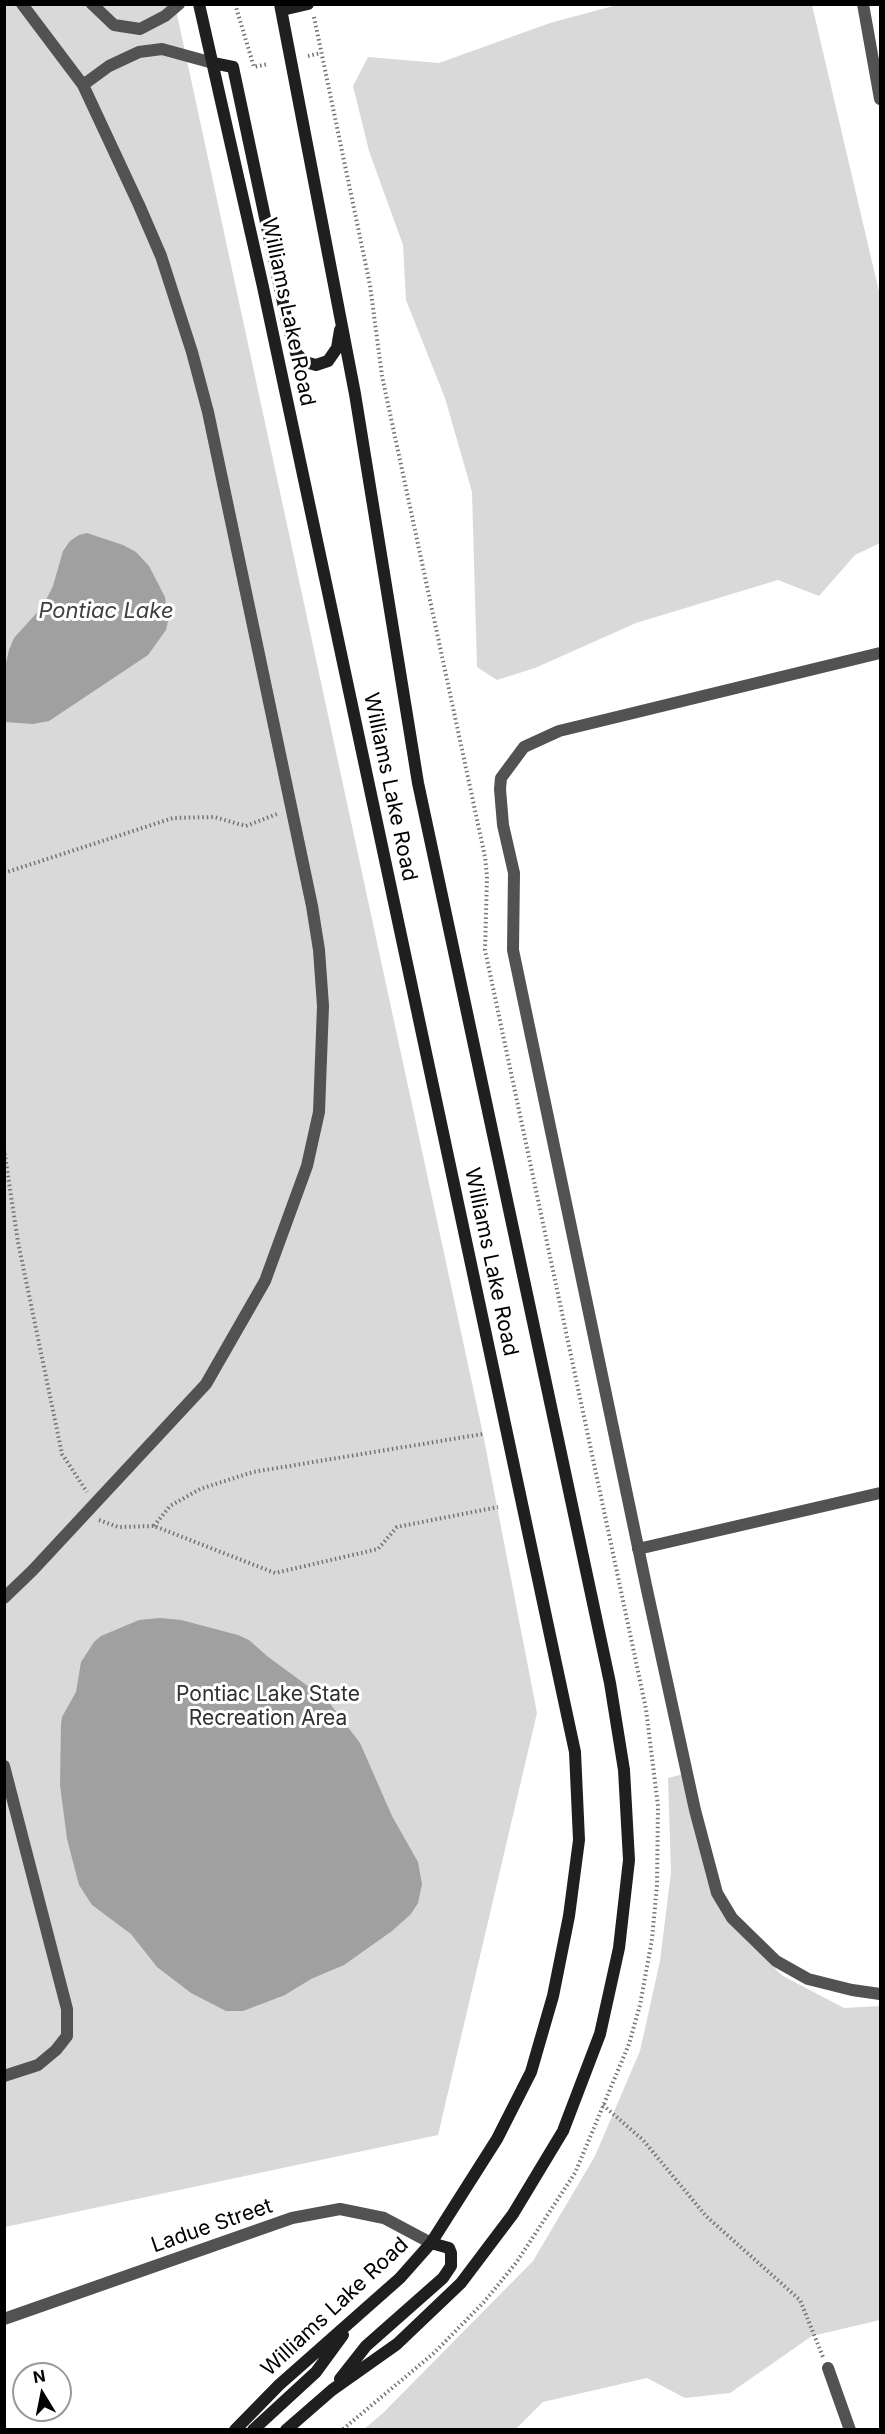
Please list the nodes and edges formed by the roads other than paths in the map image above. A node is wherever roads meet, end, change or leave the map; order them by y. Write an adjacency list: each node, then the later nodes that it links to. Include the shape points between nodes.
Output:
1 (22, 4): 9 (street)
2 (92, 4): 3 (street, via 114,25 140,29)
3 (179, 4)
4 (200, 4): 8 (main road, Williams Lake Road)
5 (308, 4): 7 (main road)
6 (863, 4): 10 (street)
7 (280, 6): 11 (main road, Williams Lake Road)
8 (213, 63): 9 (street, via 162,49 139,52 109,66); 11 (main road, via 232,68 296,353 305,362 316,365 328,361 337,348); 19 (main road, Williams Lake Road, via 574,1752 579,1840 554,1996 531,2072 497,2139)
9 (83, 85): 15 (street, via 161,256 208,412 319,950 324,1006 319,1112 307,1166 265,1281 206,1384)
10 (880, 99)
11 (342, 320): 23 (main road, Williams Lake Road, via 418,783 609,1683 624,1770 629,1860 619,1948 600,2034 564,2131 513,2214 461,2283 397,2344)
12 (880, 653): 14 (street, via 559,732 524,747 501,778 503,825 514,873 513,950)
13 (880, 1493): 14 (street)
14 (638, 1549): 17 (street, via 717,1893 732,1918 776,1961 808,1978)
15 (4, 1598)
16 (4, 1766): 18 (street, via 67,2009 67,2036 38,2065)
17 (880, 1994)
18 (4, 2076)
19 (431, 2243): 20 (main road, Williams Lake Road, via 400,2278); 21 (street, Ladue Street, via 384,2217 340,2209 292,2218); 23 (main road, via 449,2248 451,2253 451,2266 443,2278 366,2346)
20 (358, 2315): 24 (main road, Williams Lake Road); 25 (main road, via 316,2372)
21 (4, 2319)
22 (828, 2368): 27 (street)
23 (332, 2390): 26 (main road, Williams Lake Road)
24 (235, 2430)
25 (252, 2430)
26 (286, 2430)
27 (850, 2430)

